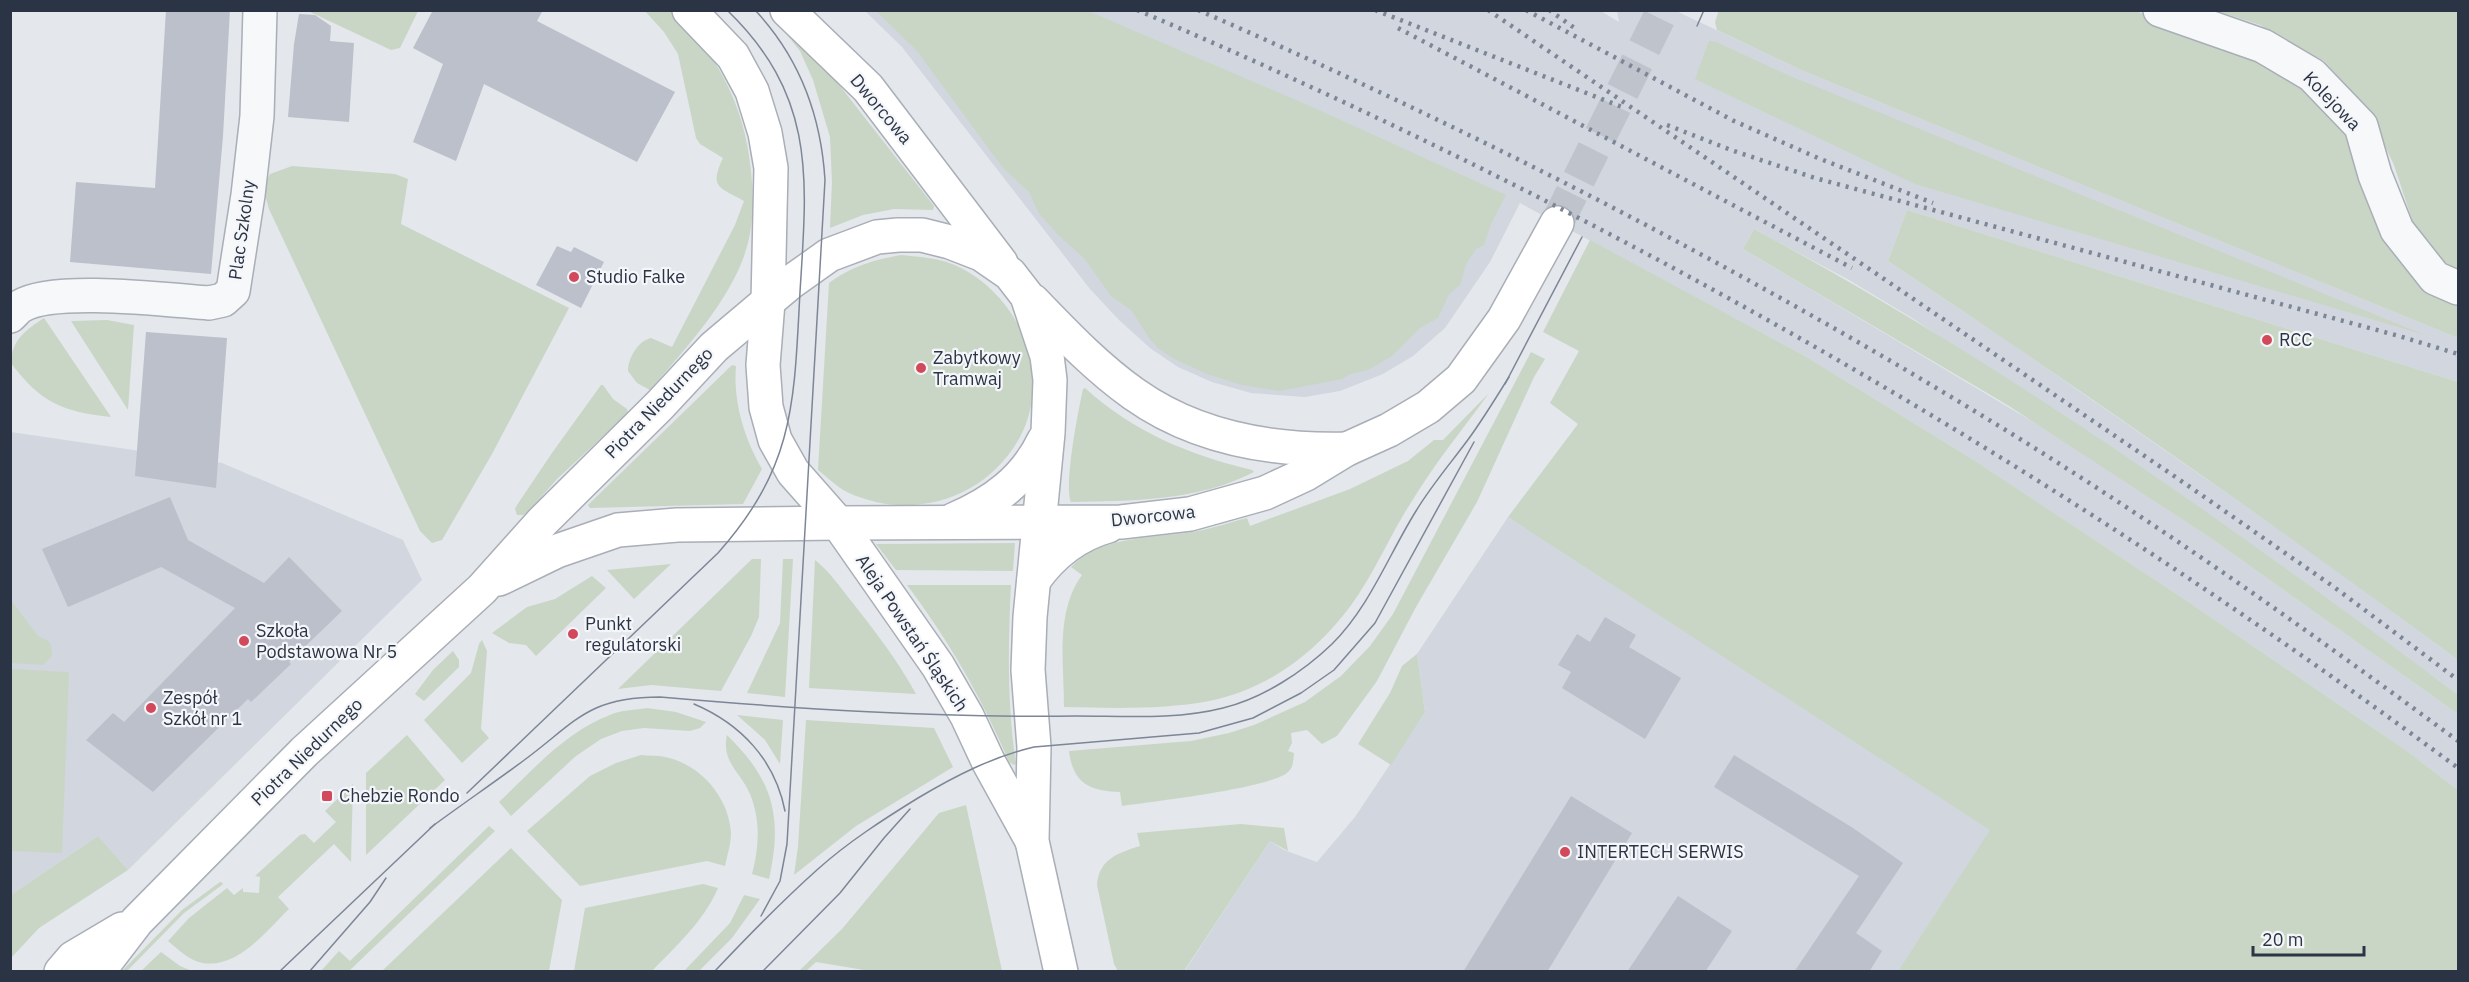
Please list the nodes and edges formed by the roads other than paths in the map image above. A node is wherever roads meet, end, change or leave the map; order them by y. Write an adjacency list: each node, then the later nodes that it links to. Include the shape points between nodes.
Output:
1 (260, 10): 10 (street, Plac Szkolny, via 257,116 233,291 223,300 209,303 81,295 51,297 21,306)
2 (689, 10): 6 (main road, via 733,56 752,91 771,168)
3 (787, 10): 7 (main road, Dworcowa, via 868,88)
4 (2160, 10): 8 (street, Kolejowa, via 2263,46 2312,75 2361,126 2397,230 2435,278)
5 (1557, 223): 13 (main road, Dworcowa, via 1504,319 1461,379 1428,407)
6 (769, 236): 9 (main road, Aleja Powstań Śląskich); 11 (main road, via 733,318)
7 (1018, 285): 9 (main road, Piotra Niedurnego, via 981,254 951,242 922,235 877,237 829,255); 12 (main road, Aleja Powstań Śląskich, via 1039,326 1047,356); 13 (main road, Dworcowa, via 1100,367 1133,393 1177,419 1224,436 1286,449)
8 (2458, 288)
9 (768, 302): 11 (main road, Piotra Niedurnego); 16 (main road, Aleja Powstań Śląskich, via 763,365 770,424 793,472)
10 (10, 316)
11 (714, 347): 19 (main road, Piotra Niedurnego, via 542,522)
12 (1048, 433): 14 (main road, Aleja Powstań Śląskich); 17 (main road, via 1031,464 1004,493)
13 (1347, 449): 15 (main road, Dworcowa, via 1306,474 1232,504 1190,514)
14 (1040, 522): 15 (main road, Dworcowa); 17 (main road, Dworcowa); 18 (main road, Aleja Powstań Śląskich)
15 (1121, 522): 18 (main road, via 1071,542 1047,562)
16 (838, 523): 17 (main road, Dworcowa); 19 (main road, Piotra Niedurnego, via 677,525 618,530 557,551); 20 (main road, Aleja Powstań Śląskich, via 938,666)
17 (946, 524)
18 (1034, 580): 20 (main road, Aleja Powstań Śląskich, via 1028,670 1034,747)
19 (482, 589): 21 (main road, Piotra Niedurnego, via 304,752)
20 (1032, 841): 24 (main road, Aleja Powstań Śląskich)
21 (137, 921): 22 (main road, Piotra Niedurnego, via 73,958); 23 (main road, Piotra Niedurnego)
22 (61, 972)
23 (98, 972)
24 (1061, 972)

